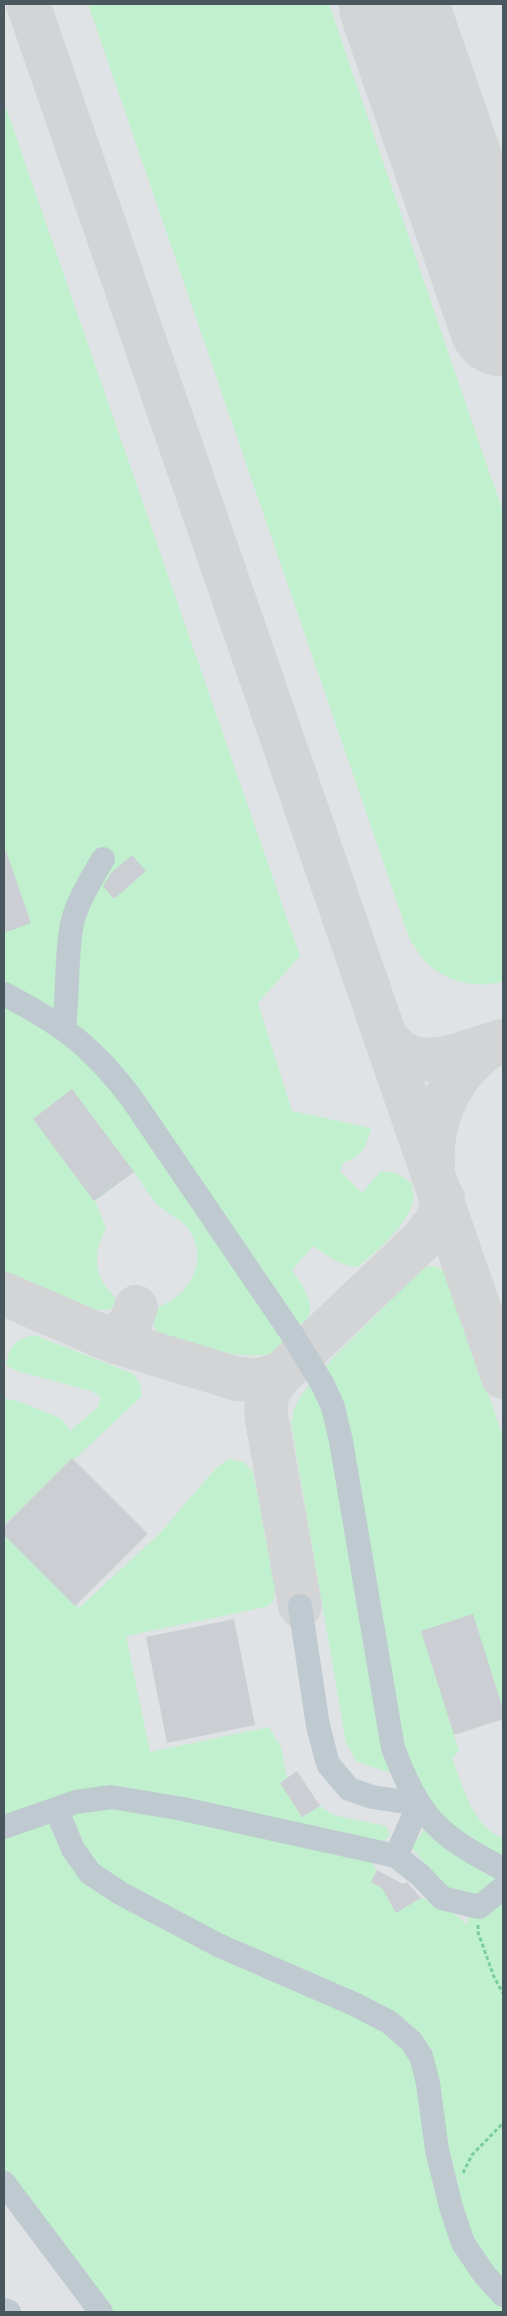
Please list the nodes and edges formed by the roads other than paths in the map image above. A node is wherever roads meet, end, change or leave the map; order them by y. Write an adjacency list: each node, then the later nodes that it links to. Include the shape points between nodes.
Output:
1 (103, 859): 3 (lane, via 80,901 71,927)
2 (4, 994): 3 (lane)
3 (64, 1029): 5 (lane, via 107,1066 132,1099 292,1334 323,1385 333,1407 393,1748)
4 (300, 1606): 5 (lane, via 318,1726 328,1764 349,1789 372,1797)
5 (419, 1804): 8 (lane); 9 (lane, via 451,1840)
6 (56, 1809): 7 (lane); 8 (lane, via 76,1802 111,1797 183,1808); 12 (lane, via 73,1849 90,1873 120,1894 218,1945 354,2004 389,2022 411,2041 421,2056 428,2083 437,2150 463,2244)
7 (4, 1827)
8 (396, 1856): 10 (lane, via 442,1898 479,1907)
9 (503, 1869)
10 (503, 1888)
11 (4, 2183): 15 (lane)
12 (503, 2295)
13 (4, 2310): 14 (lane)
14 (9, 2312)
15 (101, 2312)

